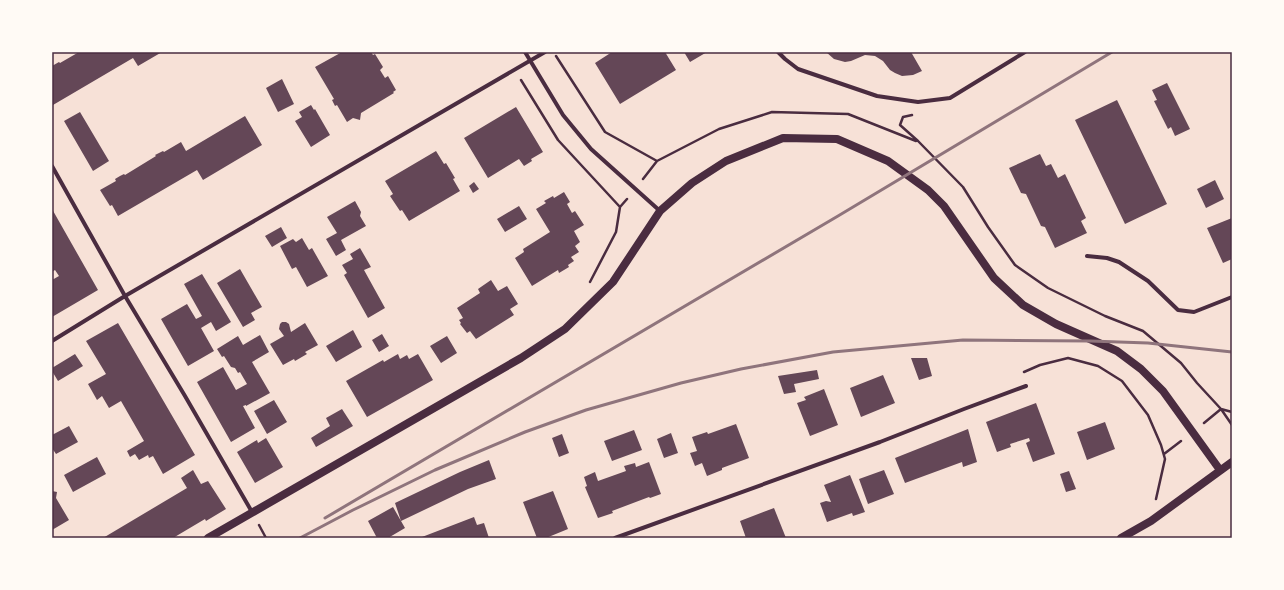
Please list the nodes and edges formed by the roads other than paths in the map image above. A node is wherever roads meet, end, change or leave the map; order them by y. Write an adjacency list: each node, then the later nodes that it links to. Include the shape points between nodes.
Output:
1 (525, 52): 5 (street)
2 (544, 52): 5 (street)
3 (778, 52): 4 (street, via 798,69 877,96 918,102 950,98)
4 (1025, 52)
5 (530, 61): 7 (street, via 563,114 591,149); 9 (street)
6 (52, 166): 9 (street)
7 (660, 211): 14 (main road, via 692,183 726,161 783,138 838,140 888,161 928,190 944,206 994,278 1011,296 1056,324 1117,351 1141,369 1163,391); 15 (main road, via 613,282 565,329 521,358)
8 (1087, 256): 10 (street, via 1119,262 1148,281 1178,310 1194,312)
9 (124, 296): 11 (street); 15 (street)
10 (1232, 297)
11 (52, 341)
12 (1026, 386): 17 (street)
13 (1232, 462): 14 (main road)
14 (1220, 470): 18 (main road, via 1151,521)
15 (252, 512): 16 (main road)
16 (208, 538)
17 (615, 538)
18 (1121, 538)

